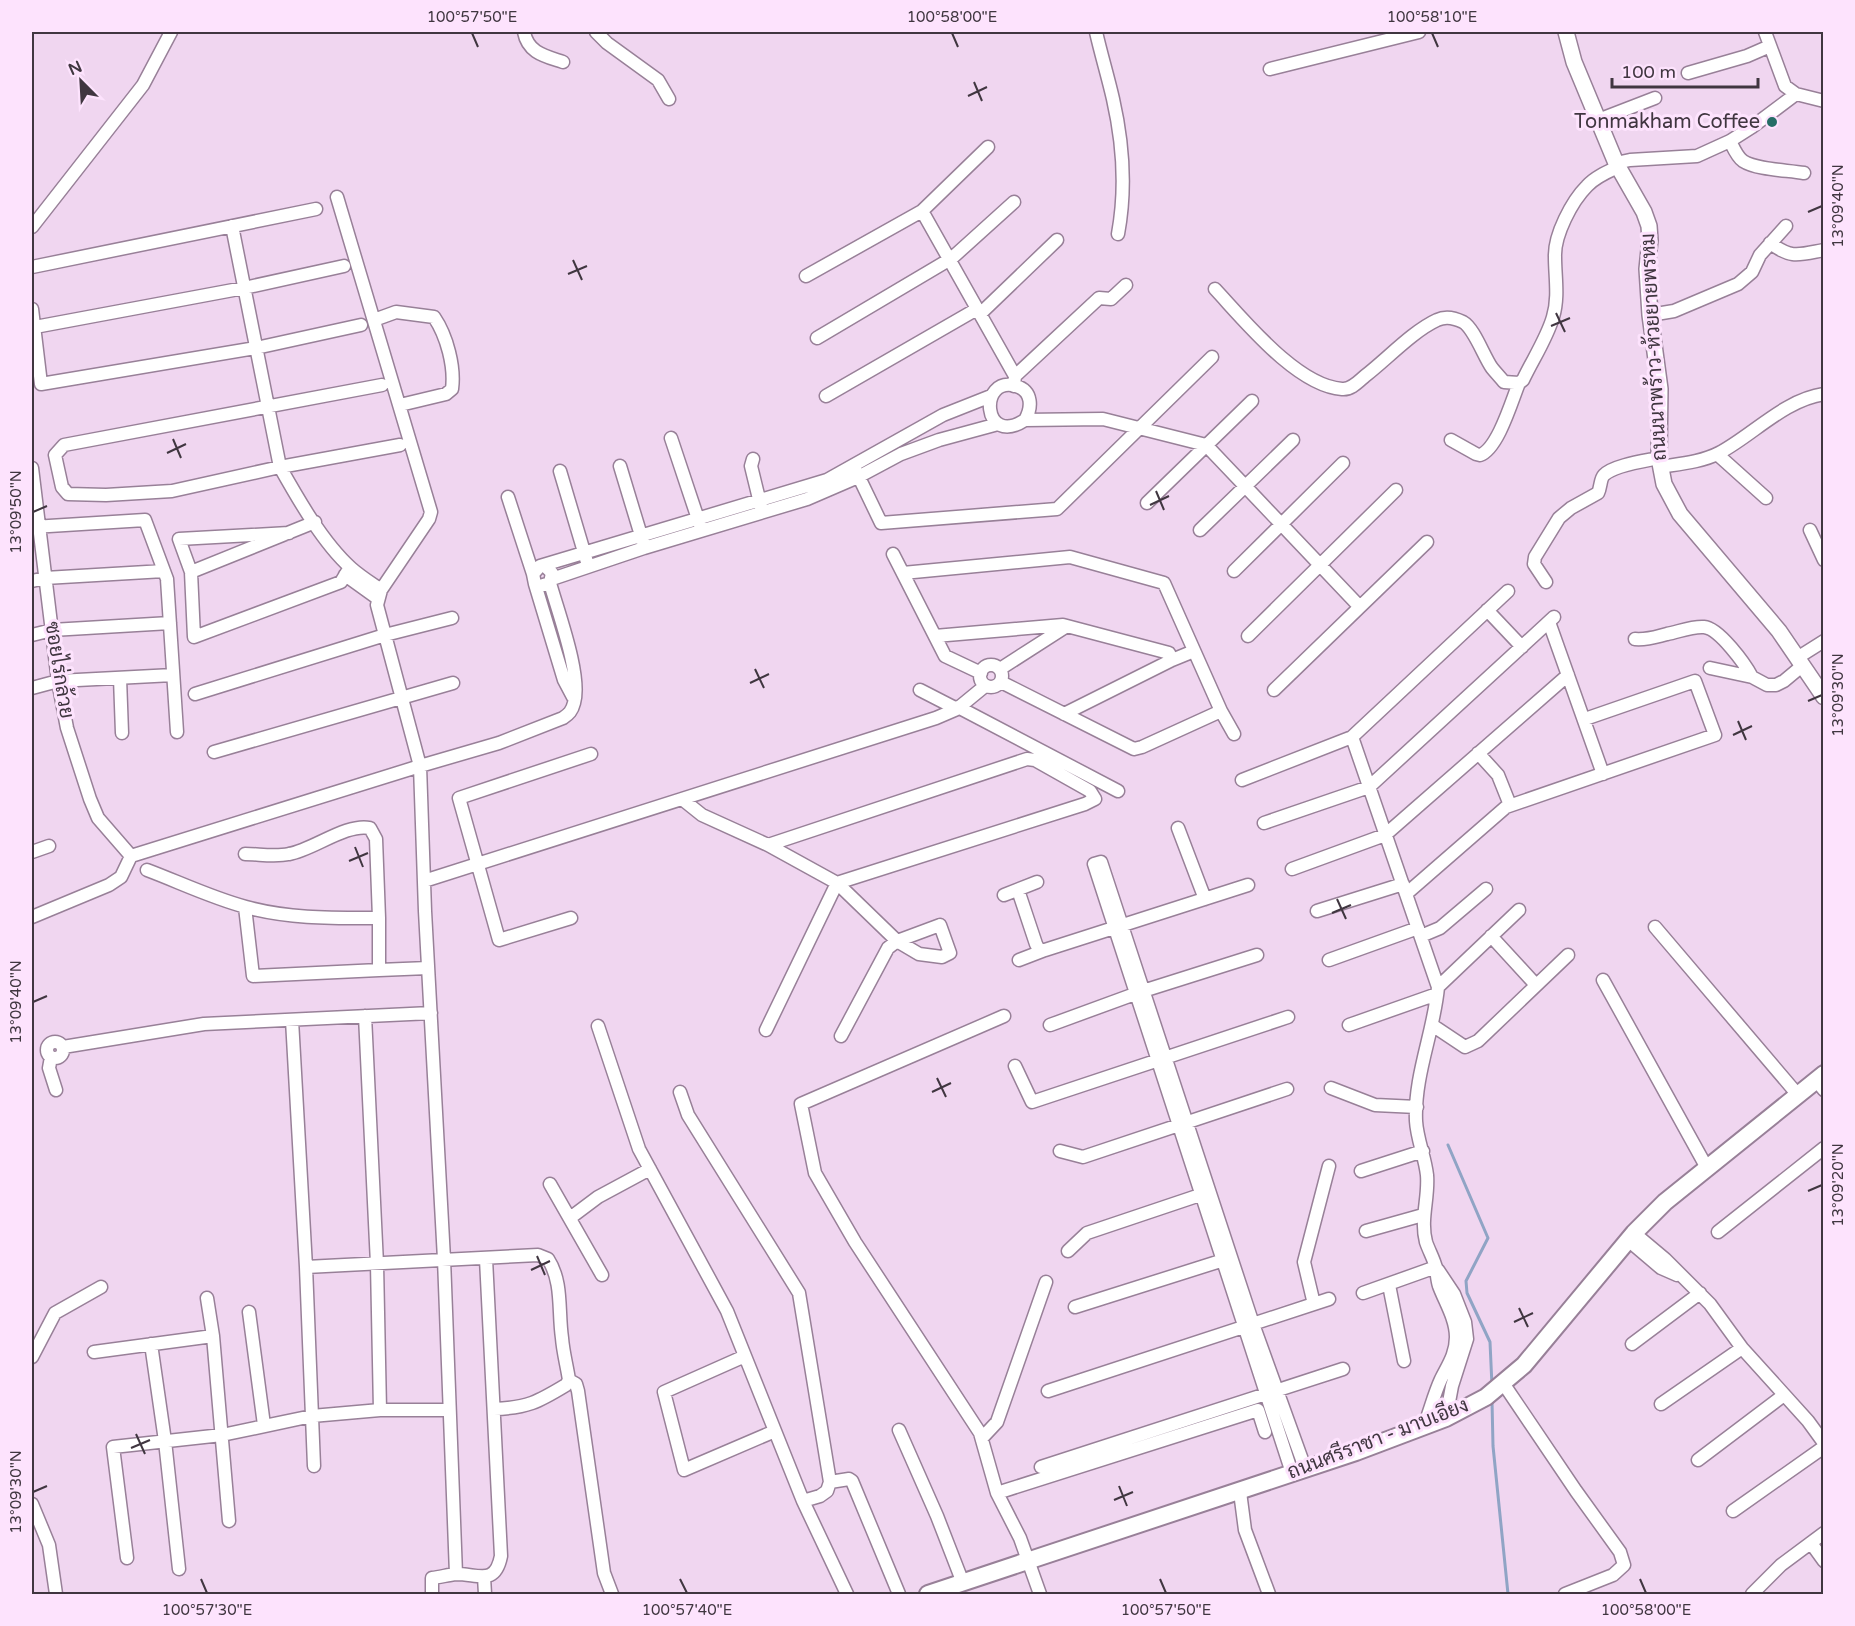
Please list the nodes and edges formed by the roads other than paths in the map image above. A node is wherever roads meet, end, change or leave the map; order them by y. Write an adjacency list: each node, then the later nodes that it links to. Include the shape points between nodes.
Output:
1 (171, 32): 27 (street, via 143,85)
2 (524, 32): 9 (street, via 527,44)
3 (596, 32): 14 (street, via 658,80)
4 (1096, 32): 28 (street, via 1122,150)
5 (1419, 32): 10 (street)
6 (1566, 32): 16 (street, ถนนนาพร้าว-ห้วยยายพรหม)
7 (1765, 32): 8 (street)
8 (1770, 46): 11 (street); 12 (street, via 1785,86)
9 (563, 62)
10 (1270, 69)
11 (1688, 73)
12 (1796, 94): 15 (street); 17 (street)
13 (1655, 98): 16 (street)
14 (669, 99)
15 (1823, 99)
16 (1598, 120): 19 (street, ถนนนาพร้าว-ห้วยยายพรหม)
17 (1730, 141): 19 (street, via 1697,156 1630,160); 20 (street, via 1743,161)
18 (988, 147): 24 (street)
19 (1617, 165): 41 (street, ถนนนาพร้าว-ห้วยยายพรหม, via 1649,226); 49 (street, via 1587,186 1560,229 1554,254 1557,296 1553,318)
20 (1804, 173)
21 (337, 197): 42 (street)
22 (1014, 202): 32 (street)
23 (316, 209): 25 (street)
24 (922, 211): 32 (street); 35 (street)
25 (232, 226): 34 (street); 37 (street)
26 (1786, 226): 30 (street)
27 (32, 227)
28 (1118, 234)
29 (1057, 240): 40 (street)
30 (1770, 243): 31 (street, via 1797,256); 41 (street, via 1752,272 1738,284 1674,311)
31 (1824, 250)
32 (950, 260): 40 (street); 45 (street)
33 (344, 266): 37 (street)
34 (32, 267)
35 (806, 276)
36 (1126, 285): 48 (street, via 1111,299 1099,298)
37 (244, 288): 44 (street); 46 (street)
38 (1215, 289): 49 (street, via 1284,360 1317,381 1341,389 1349,388 1404,343 1445,318 1466,324 1492,369 1504,382)
39 (32, 309): 44 (street)
40 (979, 312): 48 (street); 52 (street)
41 (1650, 315): 68 (street, ถนนนาพร้าว-ห้วยยายพรหม, via 1660,389)
42 (374, 320): 55 (street); 55 (street, via 396,312 434,317 445,340 452,389 446,394)
43 (361, 325): 46 (street)
44 (35, 327): 46 (street, via 41,384)
45 (816, 338)
46 (256, 348): 56 (street)
47 (1212, 357): 59 (street)
48 (1015, 381): 53 (street, via 998,388); 57 (street, via 1030,401)
49 (1519, 383): 62 (street, via 1489,451 1476,454)
50 (382, 385): 56 (street)
51 (1824, 394): 65 (street, via 1776,415)
52 (826, 396)
53 (991, 396): 58 (street, via 988,406); 69 (street, via 943,415)
54 (1252, 401): 64 (street)
55 (400, 405): 106 (street, via 431,512)
56 (268, 408): 71 (street); 71 (street, via 64,445 55,455 62,487 68,494 172,491)
57 (1025, 420): 58 (street, via 1017,426); 59 (street, via 1103,419)
58 (998, 424): 74 (street, via 901,454)
59 (1141, 429): 64 (street); 74 (street, via 1057,509 881,523)
60 (671, 438): 83 (street)
61 (1293, 440): 75 (street)
62 (1451, 440)
63 (400, 445): 71 (street)
64 (1206, 446): 75 (street); 79 (street)
65 (1717, 454): 68 (street); 78 (street)
66 (753, 459): 80 (street, via 751,466)
67 (1343, 463): 82 (street)
68 (1659, 463): 104 (street, via 1606,473 1598,492 1559,518 1535,557 1534,564); 122 (street, ถนนนาพร้าว-ห้วยยายพรหม, via 1680,514 1779,631)
69 (852, 465): 74 (street); 80 (street)
70 (620, 466): 88 (street)
71 (280, 467): 81 (street)
72 (32, 468): 84 (street, ซอยไร่กล้วย)
73 (560, 471): 91 (street)
74 (858, 477): 80 (street, via 807,499)
75 (1245, 486): 82 (street); 85 (street)
76 (1396, 490): 94 (street)
77 (508, 497): 101 (street)
78 (1766, 498)
79 (1147, 503)
80 (761, 506): 83 (street)
81 (315, 522): 87 (street); 96 (street)
82 (1281, 524): 94 (street); 98 (street)
83 (700, 525): 88 (street)
84 (35, 526): 95 (street, via 145,520); 100 (street, ซอยไร่กล้วย)
85 (1200, 530)
86 (1810, 530): 92 (street)
87 (289, 533): 97 (street); 97 (street, via 179,539)
88 (643, 542): 91 (street)
89 (1427, 542): 107 (street)
90 (892, 554): 99 (street)
91 (587, 560): 93 (street); 103 (street)
92 (1824, 560)
93 (545, 566): 101 (street, via 540,566); 103 (street, via 550,569)
94 (1321, 566): 107 (street); 116 (street)
95 (164, 571): 100 (street); 110 (street)
96 (348, 571): 97 (street, via 340,582 194,638); 106 (street)
97 (191, 572)
98 (1234, 572)
99 (903, 573): 115 (street); 120 (street, via 1070,557 1164,583)
100 (45, 578): 102 (street); 112 (street, ซอยไร่กล้วย)
101 (534, 579): 103 (street, via 545,586); 140 (street, via 564,680)
102 (32, 581)
103 (551, 581): 140 (street, via 575,676)
104 (1546, 582)
105 (1508, 591): 108 (street)
106 (379, 594): 114 (street, via 376,605)
107 (1359, 606): 136 (street)
108 (1487, 610): 119 (street); 148 (street)
109 (452, 618): 114 (street)
110 (170, 623): 112 (street); 126 (street)
111 (1067, 626): 115 (street); 121 (street, via 1169,653); 124 (street)
112 (52, 630): 113 (street); 130 (street, ซอยไร่กล้วย)
113 (32, 635)
114 (385, 635): 137 (street); 139 (street)
115 (935, 636): 125 (street, via 945,656)
116 (1248, 636)
117 (1635, 639): 128 (street, via 1706,627 1746,665)
118 (1824, 641): 122 (street)
119 (1522, 647): 127 (street, via 1551,620); 155 (street)
120 (1194, 651): 121 (street); 142 (street)
121 (1172, 660): 143 (street)
122 (1800, 662): 128 (street, via 1776,685); 138 (street, ถนนนาพร้าว-ห้วยยายพรหม)
123 (1710, 668): 128 (street)
124 (1000, 669): 125 (street, via 992,665); 131 (street)
125 (981, 673): 133 (street)
126 (173, 675): 129 (street); 146 (street)
127 (1568, 675): 144 (street); 150 (street)
128 (1752, 677)
129 (120, 678): 130 (street); 145 (street)
130 (58, 681): 134 (street); 166 (street, ซอยไร่กล้วย, via 67,728 90,799 98,818)
131 (1001, 682): 133 (street, via 994,688); 143 (street)
132 (453, 683): 139 (street)
133 (985, 686): 141 (street)
134 (32, 688)
135 (920, 690): 141 (street)
136 (1274, 690)
137 (195, 694)
138 (1824, 697)
139 (401, 698): 149 (street); 152 (street)
140 (575, 701): 152 (street, via 571,712 563,718)
141 (957, 708): 156 (street); 157 (street)
142 (1221, 711): 143 (street, via 1134,749); 147 (street)
143 (1064, 714)
144 (1585, 719): 153 (street); 153 (street, via 1695,681 1715,735)
145 (122, 732)
146 (177, 732)
147 (1234, 734)
148 (1352, 737): 154 (street); 155 (street)
149 (214, 752)
150 (1478, 753): 158 (street, via 1498,775); 161 (street)
151 (591, 754): 167 (street, via 459,798)
152 (420, 766): 166 (street); 170 (street)
153 (1602, 774): 158 (street)
154 (1242, 780)
155 (1369, 787): 159 (street); 161 (street)
156 (1118, 791)
157 (682, 799): 162 (street, via 702,815); 167 (street)
158 (1510, 805): 174 (street)
159 (1264, 823)
160 (1178, 828): 178 (street)
161 (1385, 835): 168 (street); 174 (street)
162 (768, 845): 172 (street); 172 (street, via 1027,759 1090,791 1095,799)
163 (49, 846): 164 (street)
164 (32, 852)
165 (245, 854): 183 (street, via 289,854 346,832 370,828 376,839)
166 (131, 855): 182 (street, via 121,877 109,885)
167 (479, 864): 170 (street); 184 (street, via 499,940)
168 (1292, 869)
169 (147, 870): 179 (street)
170 (424, 881): 194 (street)
171 (1037, 882): 176 (street)
172 (837, 883): 209 (street); 210 (street, via 897,941 888,948)
173 (1248, 885): 178 (street)
174 (1404, 889): 181 (street); 187 (street)
175 (1486, 889): 187 (street, via 1440,928)
176 (1018, 890): 177 (street); 189 (street, via 1036,944 1039,950)
177 (1004, 895)
178 (1205, 899): 185 (street)
179 (245, 907): 183 (street, via 324,918); 195 (street, via 253,976)
180 (1519, 910): 188 (street)
181 (1317, 912)
182 (32, 917)
183 (379, 918): 195 (street)
184 (571, 918)
185 (1118, 927): 189 (street); 199 (street)
186 (1655, 927): 218 (street)
187 (1419, 932): 193 (street); 198 (street)
188 (1491, 936): 197 (street); 198 (street)
189 (1045, 950): 192 (street)
190 (1257, 955): 199 (street)
191 (1568, 955): 197 (street)
192 (1019, 960)
193 (1329, 960)
194 (428, 968): 195 (street); 200 (street)
195 (378, 970)
196 (1604, 980): 225 (street)
197 (1536, 985): 207 (street, via 1478,1041 1466,1047)
198 (1438, 990): 206 (street); 207 (street)
199 (1140, 993): 205 (street); 211 (street)
200 (431, 1013): 201 (street); 237 (street)
201 (366, 1016): 204 (street); 239 (street)
202 (1004, 1016): 280 (street, via 801,1104 815,1173)
203 (1288, 1017): 211 (street)
204 (292, 1020): 216 (street, via 204,1024 63,1047 58,1042 50,1043 47,1050); 240 (street)
205 (1050, 1025)
206 (1349, 1025)
207 (1432, 1025): 219 (street)
208 (598, 1026): 226 (street, via 639,1149)
209 (766, 1029)
210 (841, 1036)
211 (1161, 1058): 212 (street, via 1032,1102); 220 (street)
212 (1015, 1066)
213 (1821, 1082): 218 (main road, ถนนศรีราชา - มาบเอียง)
214 (1331, 1088): 219 (street, via 1376,1105)
215 (1287, 1089): 220 (street)
216 (56, 1090)
217 (680, 1092): 287 (street, via 688,1115 799,1293)
218 (1798, 1095): 225 (main road, ถนนศรีราชา - มาบเอียง)
219 (1417, 1107): 223 (street)
220 (1183, 1123): 222 (street, via 1083,1157); 229 (street)
221 (1824, 1148): 233 (street)
222 (1060, 1151)
223 (1422, 1151): 227 (street); 230 (street, via 1428,1194)
224 (1329, 1166): 250 (street, via 1304,1262)
225 (1707, 1168): 234 (main road, ถนนศรีราชา - มาบเอียง)
226 (650, 1169): 231 (street, via 598,1197); 259 (street, via 728,1311)
227 (1361, 1171)
228 (550, 1184): 231 (street)
229 (1206, 1193): 235 (street, via 1087,1233); 238 (street)
230 (1423, 1215): 232 (street); 241 (street, via 1426,1244)
231 (570, 1218): 242 (street)
232 (1366, 1231)
233 (1718, 1232)
234 (1631, 1236): 247 (street, via 1662,1268 1683,1278); 264 (main road, ถนนศรีราชา - มาบเอียง, via 1524,1365)
235 (1068, 1251)
236 (486, 1258): 237 (street); 263 (street, via 538,1255 548,1259 557,1275); 269 (street)
237 (444, 1259): 239 (street); 271 (street)
238 (1227, 1259): 251 (street); 253 (street)
239 (377, 1264): 240 (street); 270 (street)
240 (306, 1267): 272 (street)
241 (1436, 1267): 244 (street); 273 (street, via 1454,1294 1467,1340); 275 (street, via 1456,1336 1448,1371 1442,1377)
242 (602, 1275)
243 (1046, 1282): 280 (street, via 997,1422)
244 (1389, 1285): 246 (street); 261 (street)
245 (101, 1287): 260 (street, via 55,1312)
246 (1363, 1293)
247 (1700, 1293): 256 (street); 257 (street)
248 (207, 1299): 254 (street)
249 (1329, 1299): 250 (street)
250 (1314, 1304): 253 (street)
251 (1075, 1308)
252 (249, 1312): 274 (street)
253 (1249, 1326): 265 (street); 266 (street)
254 (213, 1336): 255 (street); 279 (street)
255 (151, 1344): 258 (street); 281 (street)
256 (1632, 1344)
257 (1742, 1348): 267 (street); 268 (street)
258 (94, 1352)
259 (745, 1356): 277 (street); 277 (street, via 664,1392 684,1470)
260 (32, 1357)
261 (1404, 1361)
262 (1343, 1369): 266 (street)
263 (569, 1380): 269 (street, via 566,1386 530,1405); 307 (street, via 576,1384 578,1392 604,1572)
264 (1503, 1383): 273 (main road, ถนนศรีราชา - มาบเอียง, via 1486,1397); 313 (street, via 1623,1559 1624,1565 1613,1575)
265 (1048, 1391)
266 (1272, 1394): 285 (street); 286 (street)
267 (1784, 1395): 282 (street); 283 (street)
268 (1661, 1404)
269 (494, 1409): 301 (street, via 501,1556 499,1568)
270 (380, 1410): 271 (street); 272 (street)
271 (449, 1410): 300 (street)
272 (312, 1416): 274 (street); 284 (street)
273 (1446, 1418): 275 (main road, ถนนศรีราชา - มาบเอียง)
274 (264, 1425): 279 (street)
275 (1424, 1426): 286 (main road, ถนนศรีราชา - มาบเอียง)
276 (899, 1430): 302 (street)
277 (775, 1431): 290 (street)
278 (1265, 1432): 289 (street, via 1258,1410)
279 (222, 1435): 281 (street); 293 (street)
280 (982, 1438): 289 (street)
281 (165, 1441): 296 (street, via 113,1447); 299 (street)
282 (1824, 1445): 292 (street)
283 (1698, 1460)
284 (314, 1466)
285 (1041, 1467)
286 (1298, 1471): 288 (main road, ถนนศรีราชา - มาบเอียง)
287 (830, 1482): 290 (street, via 820,1496); 309 (street, via 852,1481)
288 (1240, 1492): 298 (main road, ถนนศรีราชา - มาบเอียง); 312 (street, via 1245,1530)
289 (997, 1493): 298 (street)
290 (803, 1501): 308 (street)
291 (32, 1504): 304 (street, via 49,1545)
292 (1733, 1511)
293 (229, 1521)
294 (1824, 1533): 295 (street)
295 (1811, 1543): 297 (street); 303 (street, via 1781,1565)
296 (127, 1558)
297 (1824, 1561)
298 (1029, 1562): 302 (main road, ถนนศรีราชา - มาบเอียง); 311 (street)
299 (178, 1569)
300 (456, 1574): 301 (street); 305 (street, via 432,1578)
301 (484, 1577): 306 (street)
302 (963, 1583): 310 (main road, ถนนศรีราชา - มาบเอียง)
303 (1758, 1592)
304 (56, 1594)
305 (432, 1594)
306 (485, 1594)
307 (612, 1594)
308 (847, 1594)
309 (899, 1594)
310 (928, 1594)
311 (1040, 1594)
312 (1269, 1594)
313 (1564, 1594)

